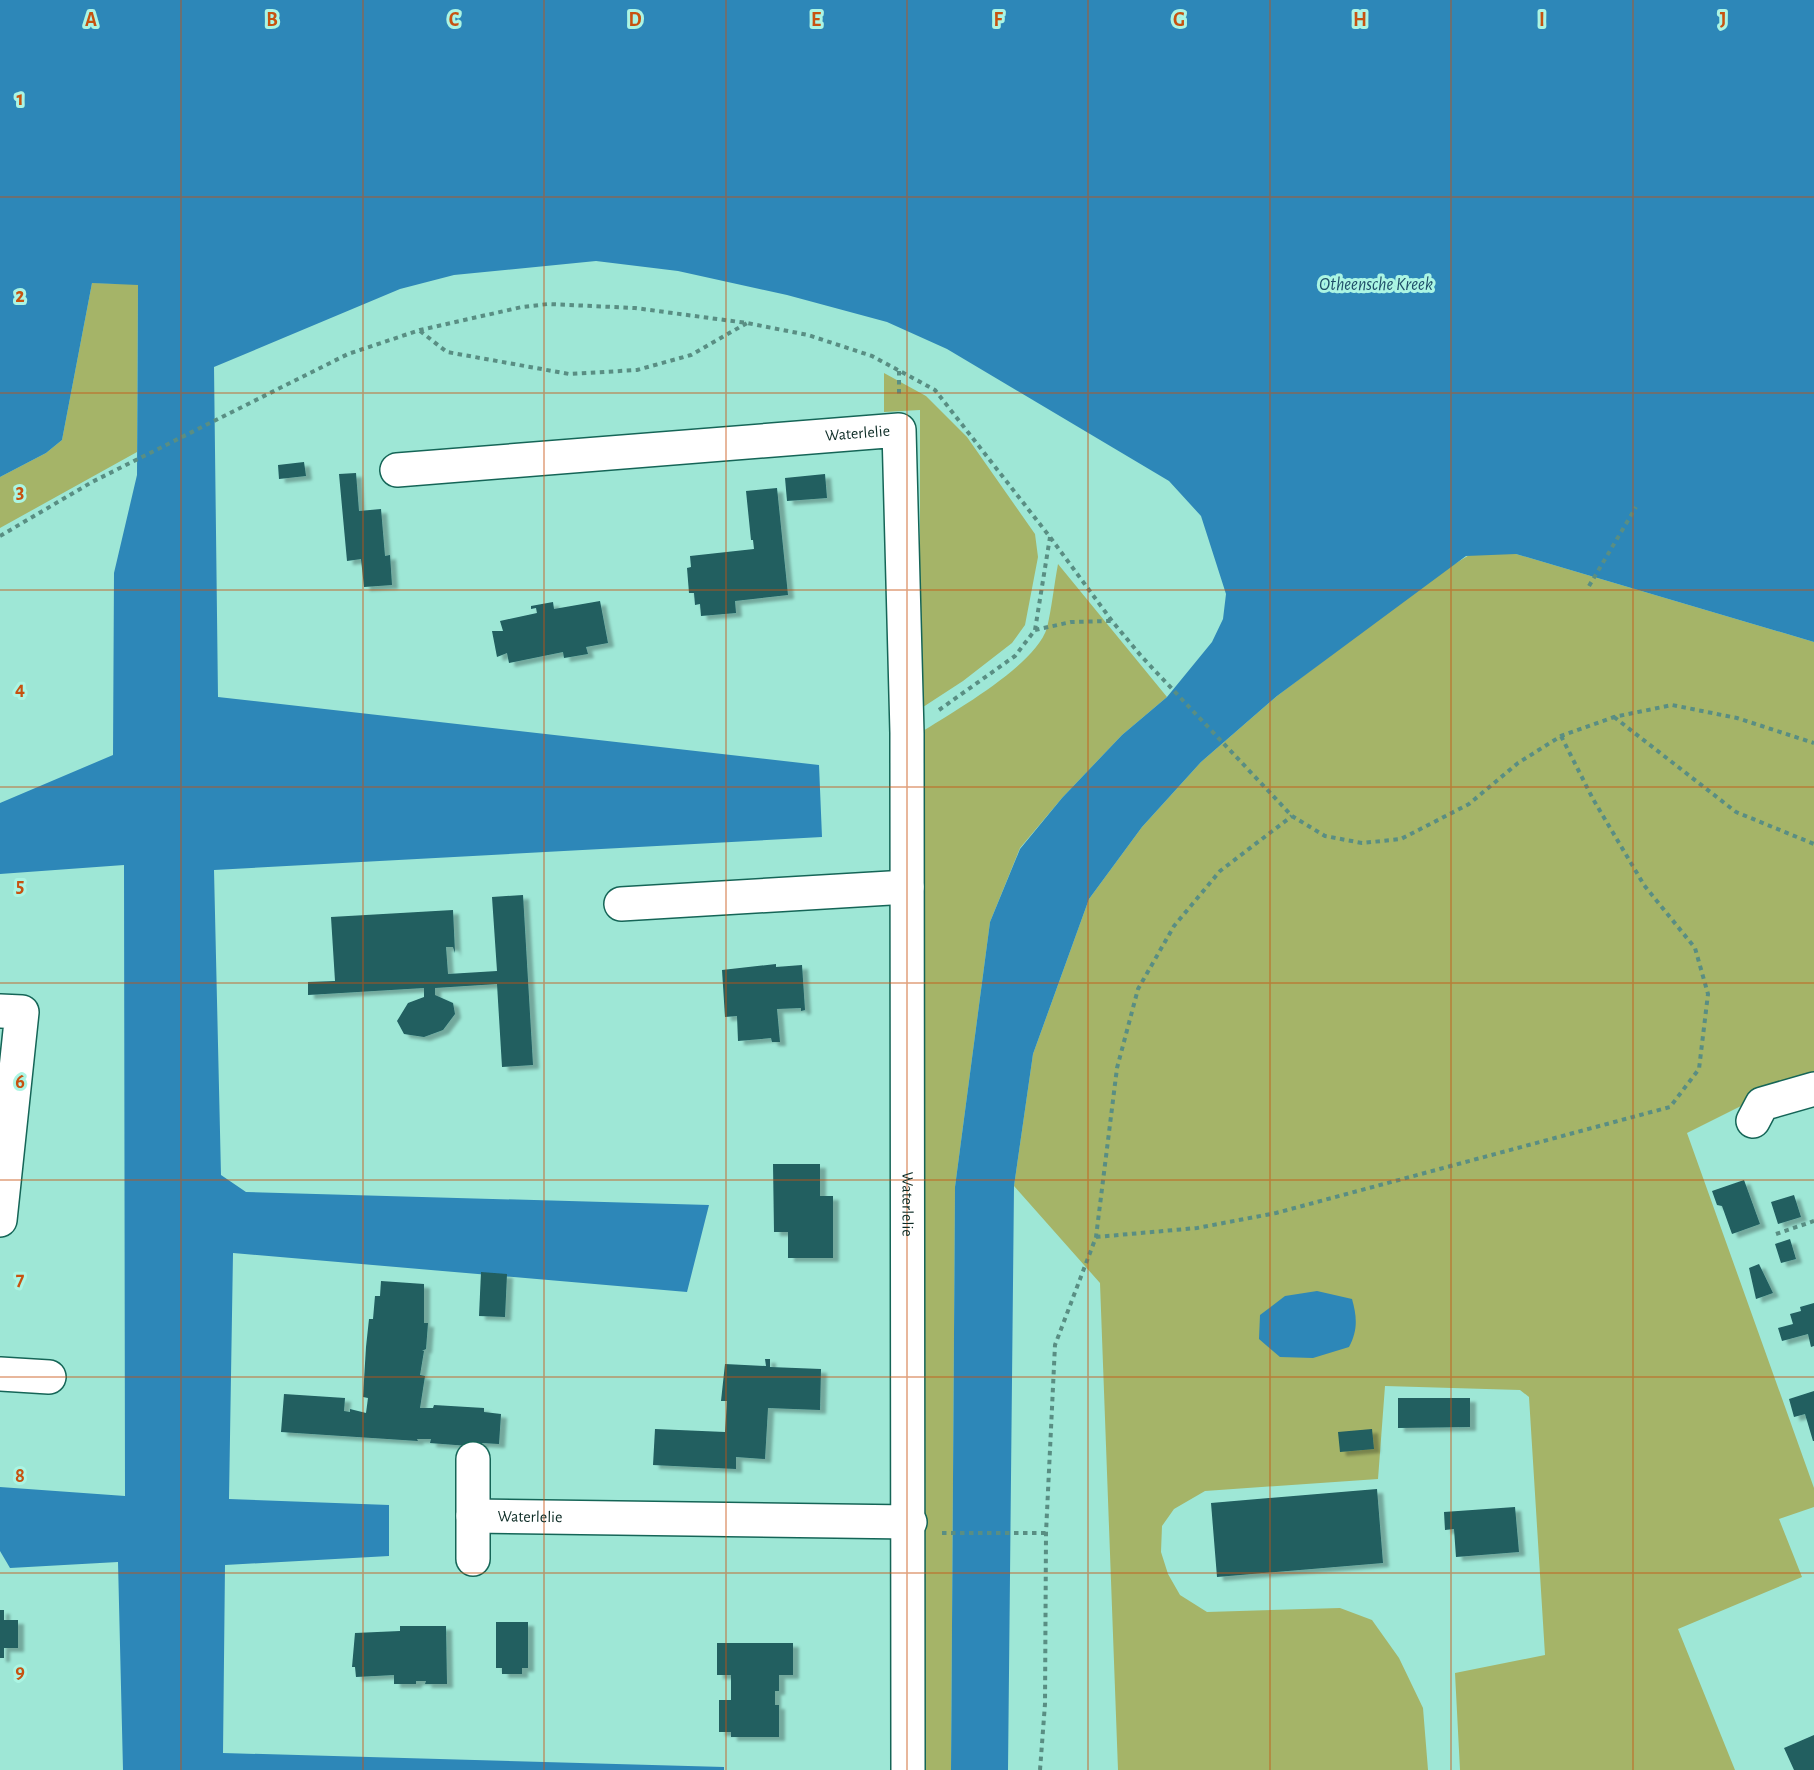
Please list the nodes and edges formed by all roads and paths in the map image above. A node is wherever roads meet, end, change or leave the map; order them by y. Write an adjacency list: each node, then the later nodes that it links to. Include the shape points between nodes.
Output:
1 (747, 323): 2 (path, via 635,308 548,304); 2 (path, via 691,355 637,369 568,374 447,352); 6 (path, via 808,335 872,356 935,390)
2 (420, 330): 5 (path, via 348,354 301,375 92,482)
3 (398, 470): 11 (street, Waterlelie, via 899,430)
4 (1636, 507): 7 (path)
5 (0, 536)
6 (1050, 537): 8 (path); 9 (path)
7 (1589, 586)
8 (1112, 621): 9 (path, via 1071,622); 14 (path)
9 (1035, 630): 11 (path, via 1015,656)
10 (1614, 717): 12 (path); 13 (path, via 1672,705 1737,718); 15 (path, via 1736,812)
11 (907, 733): 16 (street, Waterlelie)
12 (1561, 736): 14 (path, via 1518,763 1469,804 1401,839 1362,843 1325,837); 24 (path, via 1644,885 1695,948 1708,994 1699,1070 1670,1107 1276,1213 1197,1228)
13 (1814, 743)
14 (1292, 816): 24 (path, via 1220,871 1174,926 1138,989 1117,1068)
15 (1814, 844)
16 (907, 887): 17 (street); 29 (street, Waterlelie)
17 (621, 904)
18 (0, 1011): 21 (street, via 22,1012)
19 (1814, 1089): 20 (street, via 1762,1104)
20 (1753, 1121)
21 (0, 1220)
22 (1814, 1221): 23 (path)
23 (1776, 1234)
24 (1096, 1237): 30 (path, via 1055,1345)
25 (0, 1374): 26 (street)
26 (49, 1377)
27 (473, 1459): 28 (street, Waterlelie)
28 (473, 1516): 29 (street, Waterlelie); 31 (street, Waterlelie)
29 (923, 1527): 30 (path); 32 (street, Waterlelie)
30 (1046, 1533): 33 (path, via 1045,1704)
31 (473, 1558)
32 (908, 1770)
33 (1040, 1770)

